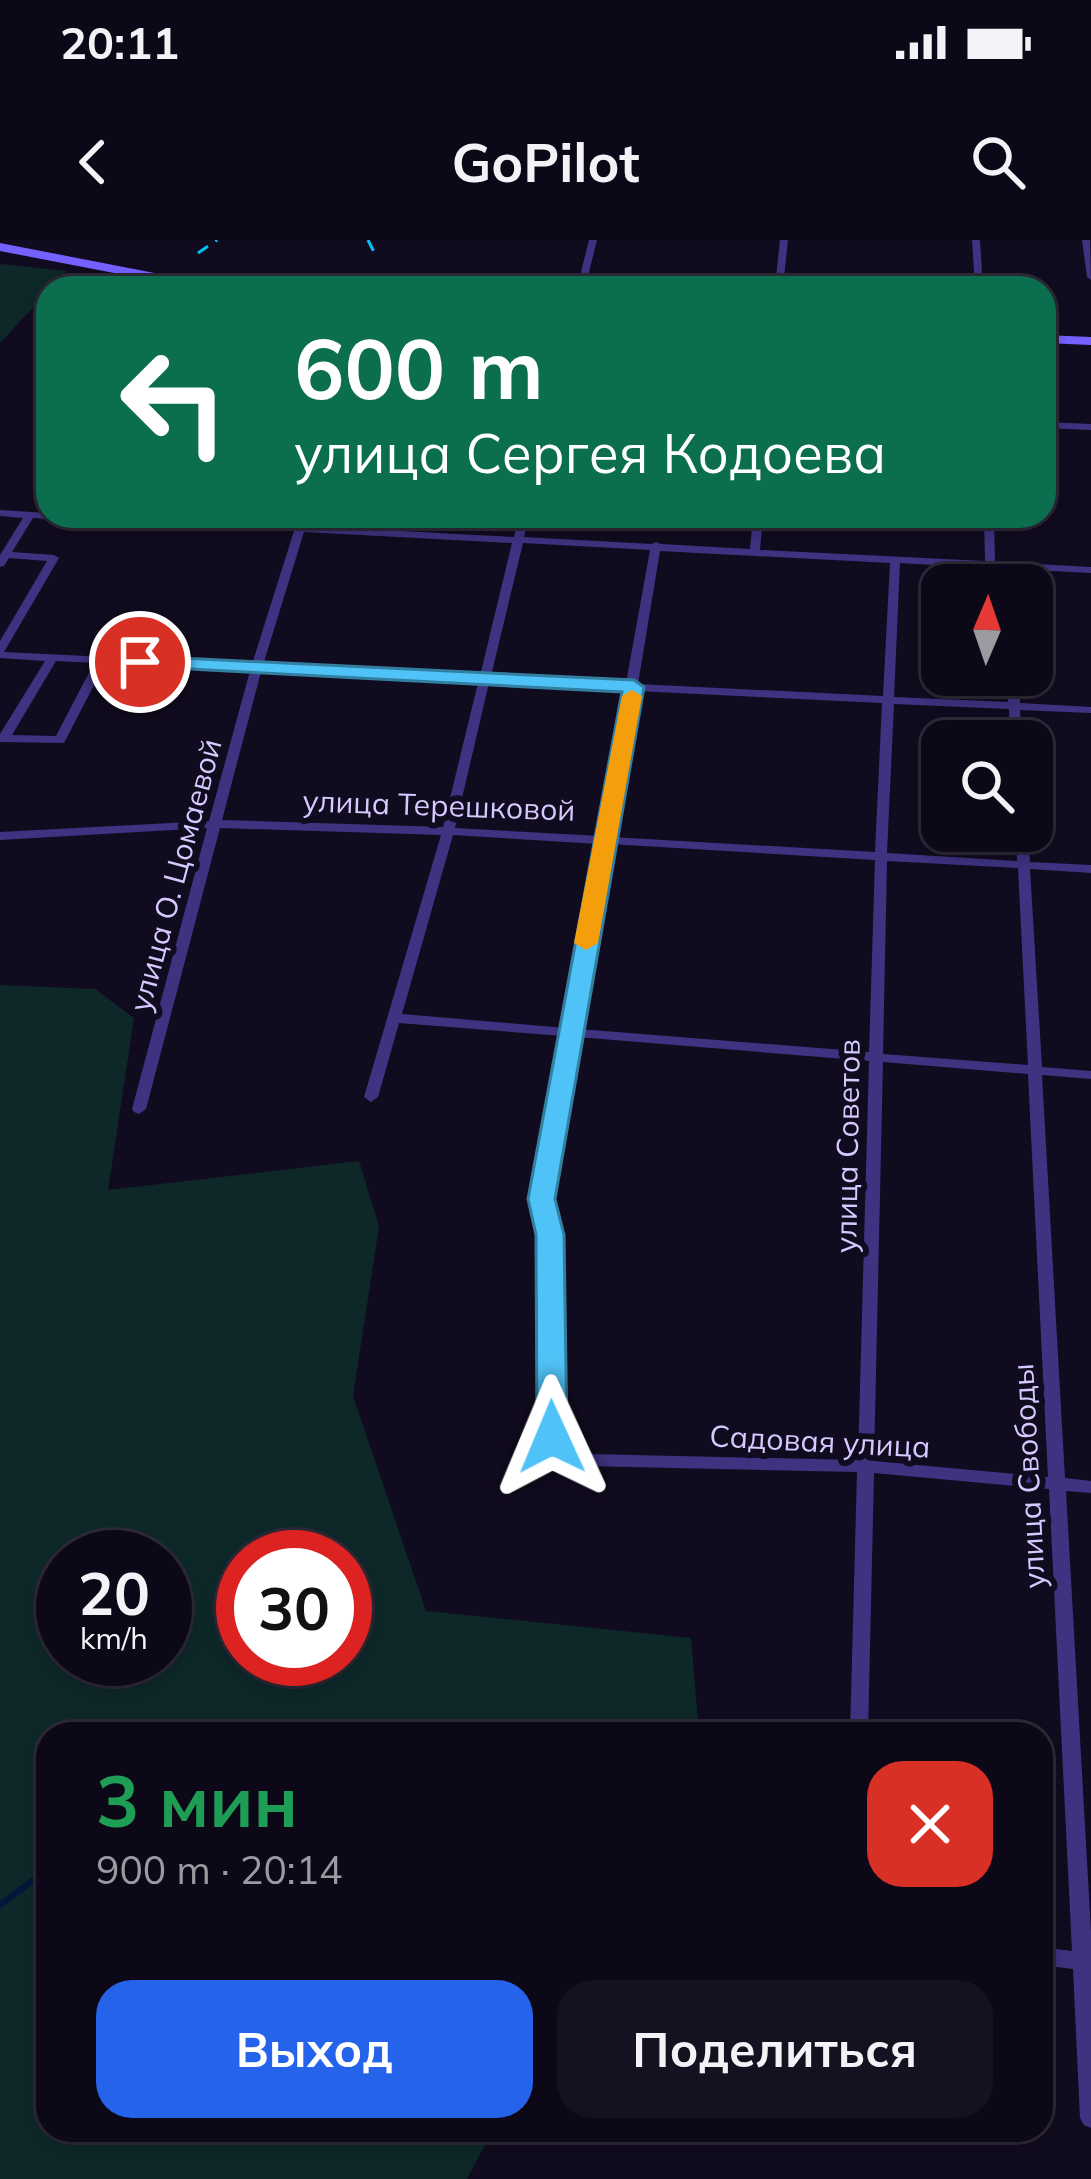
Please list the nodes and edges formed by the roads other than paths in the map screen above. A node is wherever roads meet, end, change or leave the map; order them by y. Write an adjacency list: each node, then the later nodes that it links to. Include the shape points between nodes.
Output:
1 (593, 240): 7 (street)
2 (784, 240): 8 (street)
3 (976, 240): 9 (street)
4 (1086, 240): 10 (street)
5 (0, 248): 6 (street)
6 (148, 276)
7 (584, 276)
8 (780, 276)
9 (978, 276)
10 (1091, 277)
11 (1056, 340): 12 (street)
12 (1091, 341)
13 (1056, 426): 14 (street)
14 (1091, 427)
15 (0, 513): 16 (street)
16 (30, 515): 17 (street); 26 (street)
17 (36, 515)
18 (300, 528): 35 (street, улица О. Цомаевой)
19 (391, 528): 23 (street)
20 (521, 528): 23 (street)
21 (757, 528): 25 (street)
22 (989, 528): 29 (street)
23 (519, 538): 24 (street); 36 (street)
24 (656, 545): 25 (street); 37 (street)
25 (754, 551): 27 (street)
26 (3, 560): 32 (street, via 54,558)
27 (895, 560): 28 (street); 39 (street, улица Советов)
28 (971, 564)
29 (990, 564)
30 (1053, 568): 31 (street)
31 (1091, 570)
32 (0, 652): 33 (street)
33 (53, 658): 34 (street); 43 (street)
34 (101, 660): 35 (street); 43 (street, via 60,740)
35 (256, 669): 36 (street); 44 (street, улица О. Цомаевой)
36 (484, 677): 37 (street); 45 (street)
37 (634, 687): 39 (street); 47 (street)
38 (1013, 696): 40 (street)
39 (888, 699): 40 (street); 49 (street, улица Советов)
40 (1014, 706): 41 (street); 42 (street)
41 (1091, 710)
42 (1015, 720)
43 (2, 738)
44 (218, 824): 45 (street, улица Терешковой); 46 (street, улица Терешковой); 58 (street, улица О. Цомаевой)
45 (448, 831): 47 (street, улица Терешковой); 52 (street)
46 (0, 836)
47 (604, 840): 49 (street, улица Терешковой); 53 (street)
48 (1023, 852): 50 (street, улица Свободы)
49 (880, 856): 50 (street, улица Терешковой); 54 (street, улица Советов)
50 (1024, 865): 51 (street, улица Терешковой); 55 (street, улица Свободы)
51 (1091, 869)
52 (395, 1018): 53 (street); 57 (street)
53 (571, 1034): 54 (street); 59 (street, Садовая улица, via 542,1199 550,1235 552,1437 586,1460)
54 (876, 1060): 55 (street); 59 (street, улица Советов)
55 (1034, 1071): 56 (street); 60 (street, улица Свободы)
56 (1091, 1075)
57 (371, 1097)
58 (140, 1109)
59 (866, 1466): 60 (street, Садовая улица); 62 (street, улица Советов)
60 (1060, 1484): 61 (street, Садовая улица); 64 (street, улица Свободы)
61 (1091, 1487)
62 (859, 1722)
63 (1053, 1958): 64 (street)
64 (1086, 1962): 65 (street, улица Свободы)
65 (1091, 2118)

